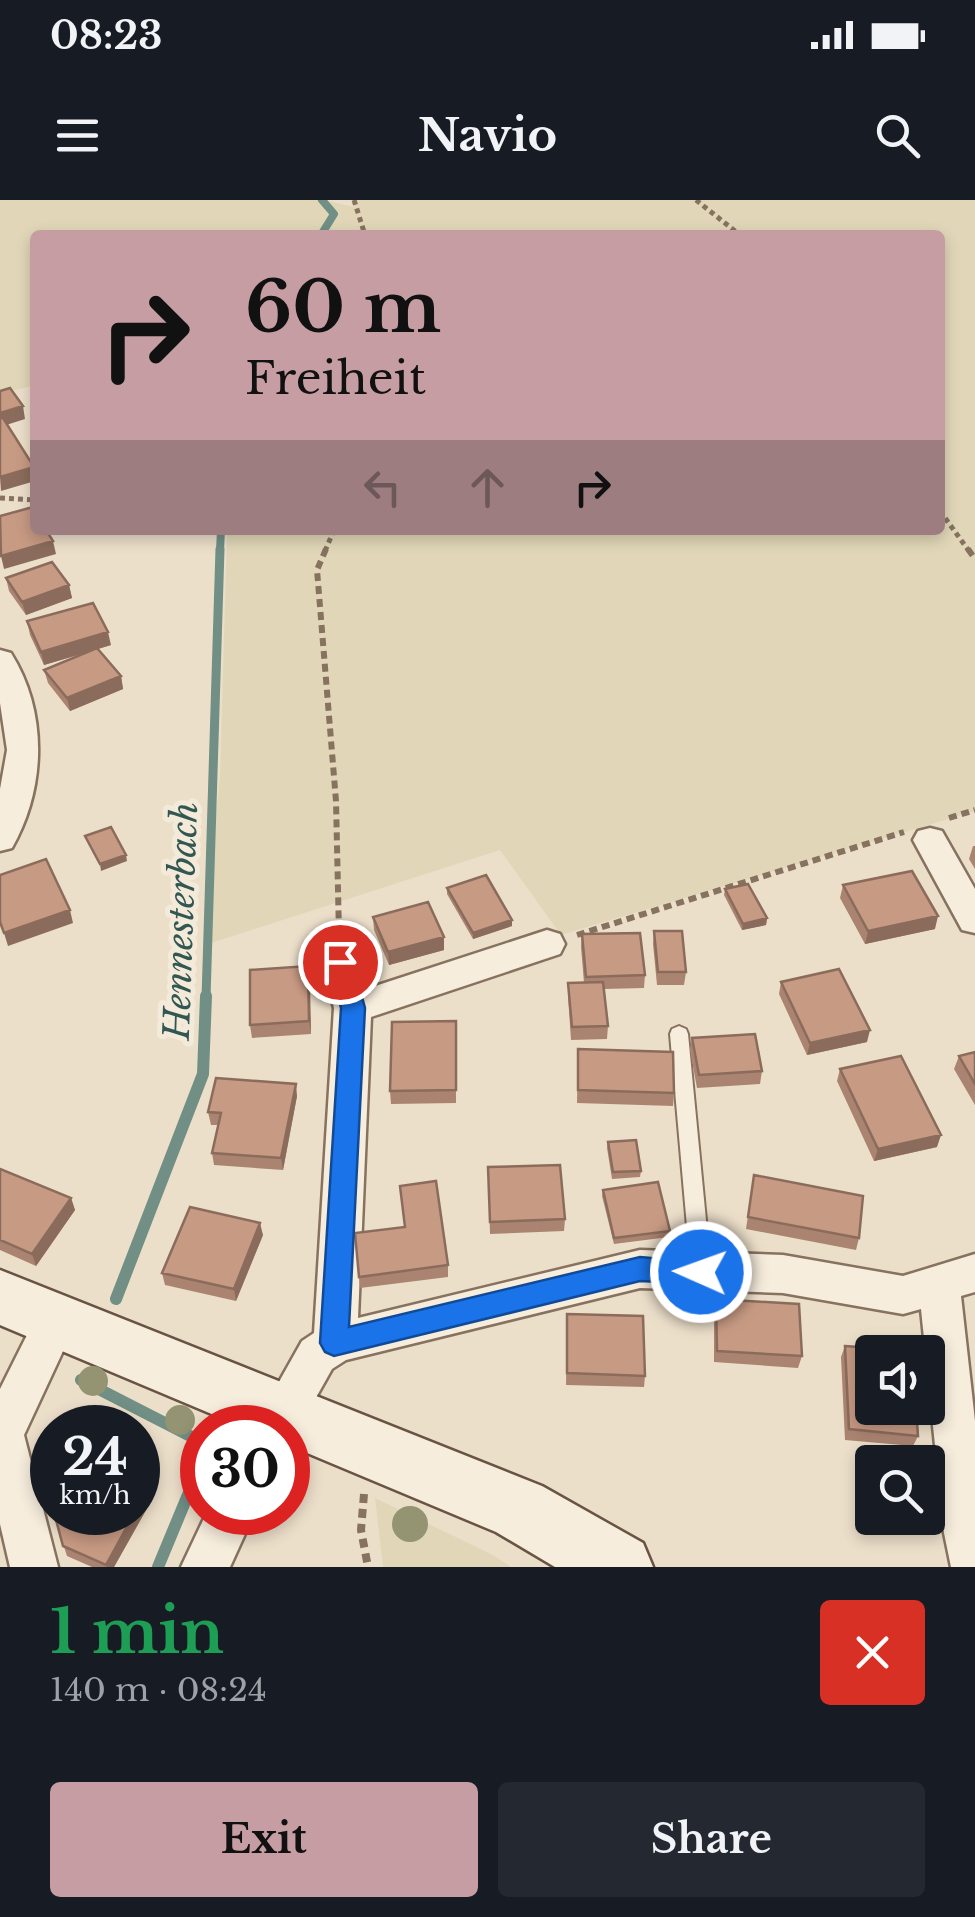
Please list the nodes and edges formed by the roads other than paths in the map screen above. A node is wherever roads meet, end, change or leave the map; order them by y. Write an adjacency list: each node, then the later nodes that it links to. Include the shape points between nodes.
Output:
1 (0, 660): 3 (street, via 22,713 26,759)
2 (928, 830): 4 (street)
3 (0, 839)
4 (975, 920)
5 (547, 944): 7 (street)
6 (340, 962): 7 (street)
7 (353, 1008): 13 (street)
8 (679, 1034): 9 (lane)
9 (701, 1272): 10 (street, via 783,1274 903,1296); 13 (street, via 640,1269)
10 (957, 1280): 21 (street, via 949,1348 962,1518)
11 (0, 1297): 12 (main road)
12 (56, 1322): 14 (main road); 18 (street, via 0,1434)
13 (334, 1343): 15 (street, via 317,1355)
14 (244, 1405)
15 (287, 1405)
16 (310, 1432): 20 (main road, via 519,1509)
17 (221, 1535): 19 (street)
18 (34, 1567)
19 (205, 1567)
20 (619, 1567)
21 (975, 1567)

